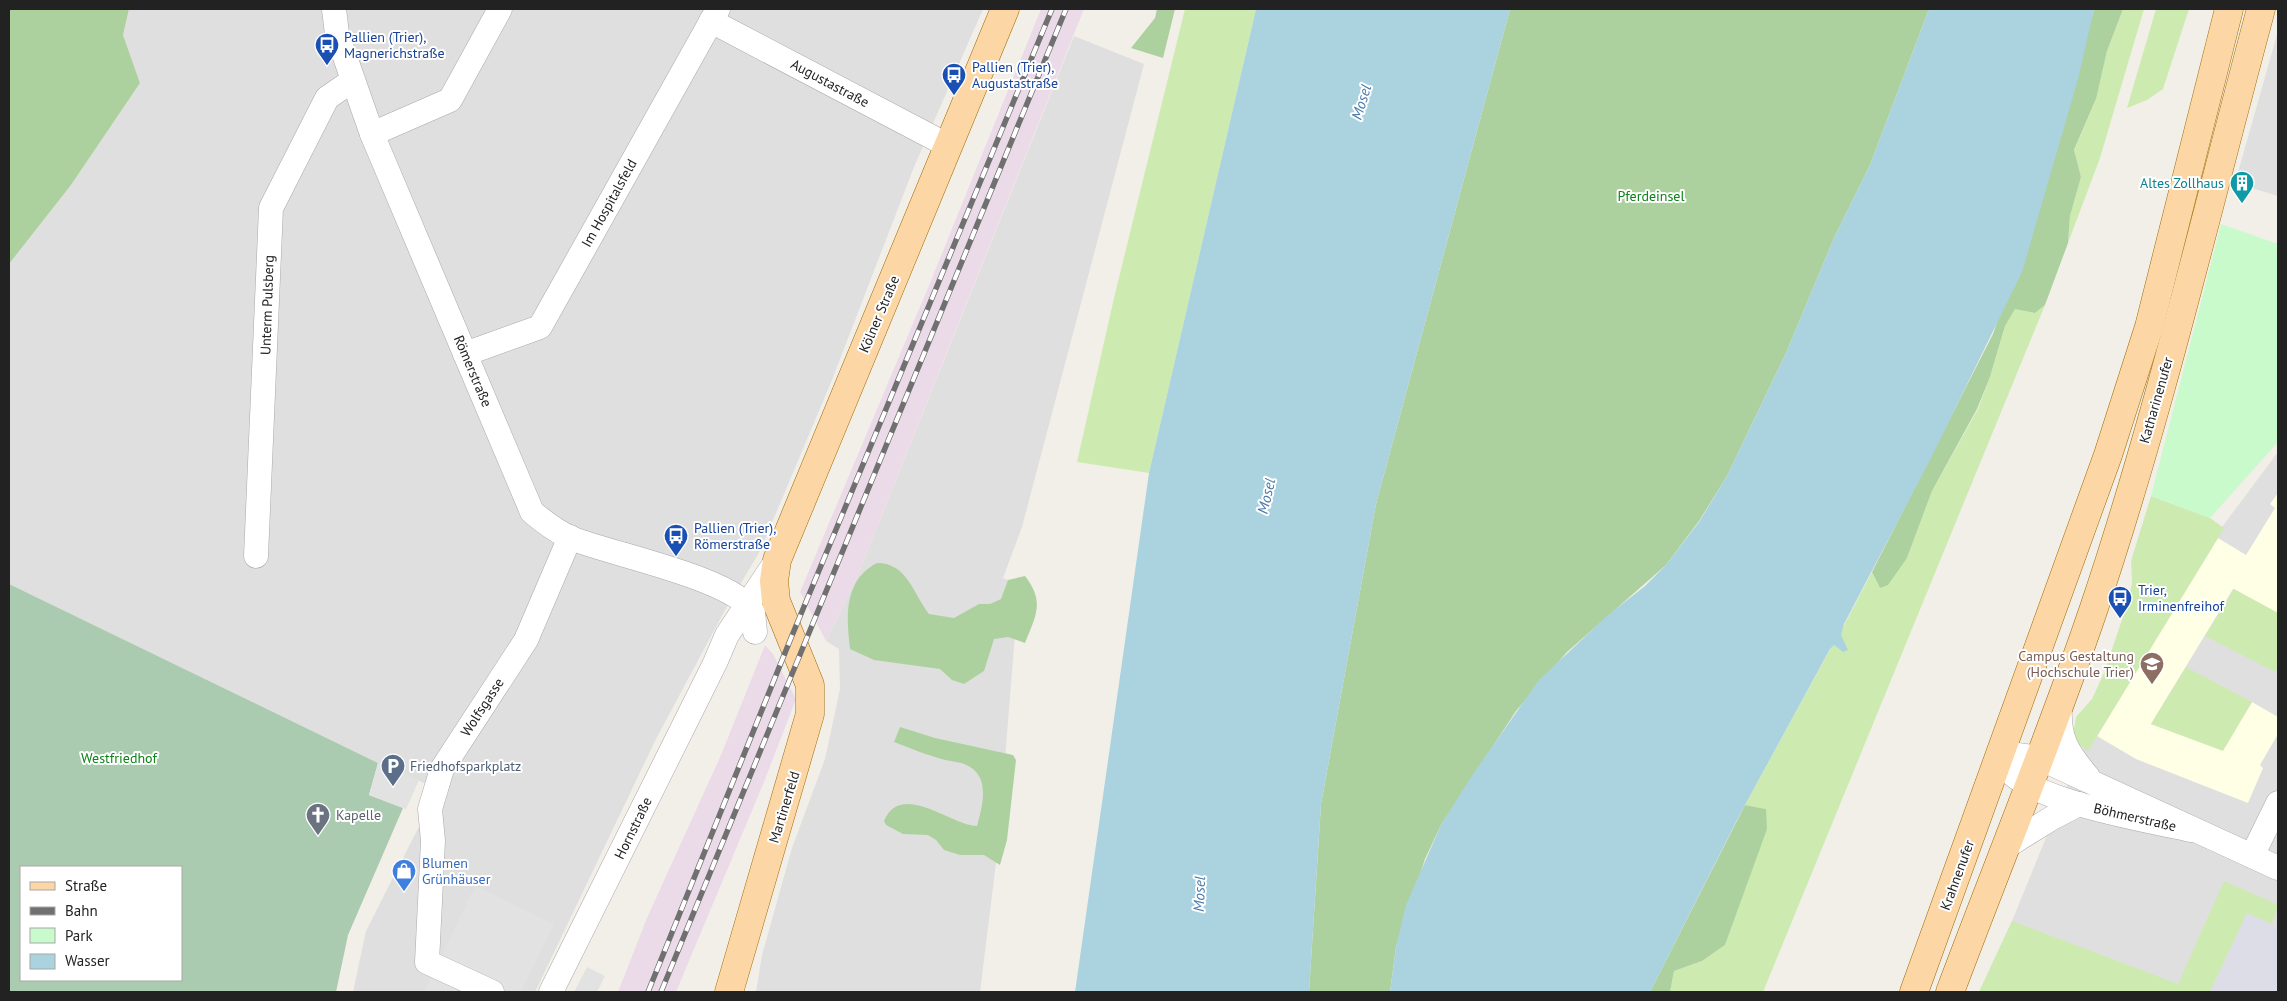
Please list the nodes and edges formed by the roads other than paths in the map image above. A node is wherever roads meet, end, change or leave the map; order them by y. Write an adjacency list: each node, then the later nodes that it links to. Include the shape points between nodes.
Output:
1 (334, 9): 7 (street, Römerstraße, via 338,34)
2 (500, 9): 8 (street, via 450,100)
3 (1005, 9): 9 (main road, Kölner Straße)
4 (2229, 9): 19 (main road, Katharinenufer, via 2149,327 2108,455)
5 (2261, 9): 18 (main road, Katharinenufer, via 2141,457 2094,609)
6 (714, 15): 9 (street, Augustastraße); 10 (street, Im Hospitalsfeld, via 540,327)
7 (353, 80): 8 (street, Römerstraße); 12 (street, Unterm Pulsberg, via 327,98 271,208)
8 (372, 134): 10 (street, Römerstraße)
9 (948, 146): 13 (main road, Kölner Straße)
10 (465, 354): 11 (street, Römerstraße, via 532,512)
11 (570, 538): 14 (street, Römerstraße, via 670,569 735,595); 29 (street, Wolfsgasse, via 526,640 442,769 430,810 433,841 427,962)
12 (256, 556)
13 (777, 560): 14 (street, Hornstraße); 15 (main road, Kölner Straße, via 774,595)
14 (747, 605): 16 (street, via 755,616); 17 (street, Hornstraße, via 727,635)
15 (784, 622): 16 (street, Hornstraße); 31 (main road, Martinerfeld, via 810,685 810,714)
16 (755, 632): 17 (street, Hornstraße)
17 (716, 663): 30 (street, Hornstraße)
18 (2061, 697): 20 (main road, Katharinenufer); 21 (street, Böhmerstraße, via 2063,741 2071,757)
19 (2000, 758): 20 (street, Böhmerstraße, via 2019,755); 22 (street, Böhmerstraße, via 2007,771); 32 (main road, Krahnenufer)
20 (2039, 758): 21 (street, Böhmerstraße); 22 (main road, Katharinenufer)
21 (2093, 782): 25 (street, Böhmerstraße)
22 (2029, 785): 24 (street, Böhmerstraße); 26 (main road)
23 (2278, 803): 27 (street)
24 (2078, 804): 25 (street, Böhmerstraße); 26 (street, Böhmerstraße)
25 (2191, 830): 27 (street, Böhmerstraße)
26 (2007, 846): 33 (main road)
27 (2252, 856): 28 (street, Böhmerstraße)
28 (2278, 868)
29 (492, 992)
30 (551, 992)
31 (729, 992)
32 (1914, 992)
33 (1950, 992)

